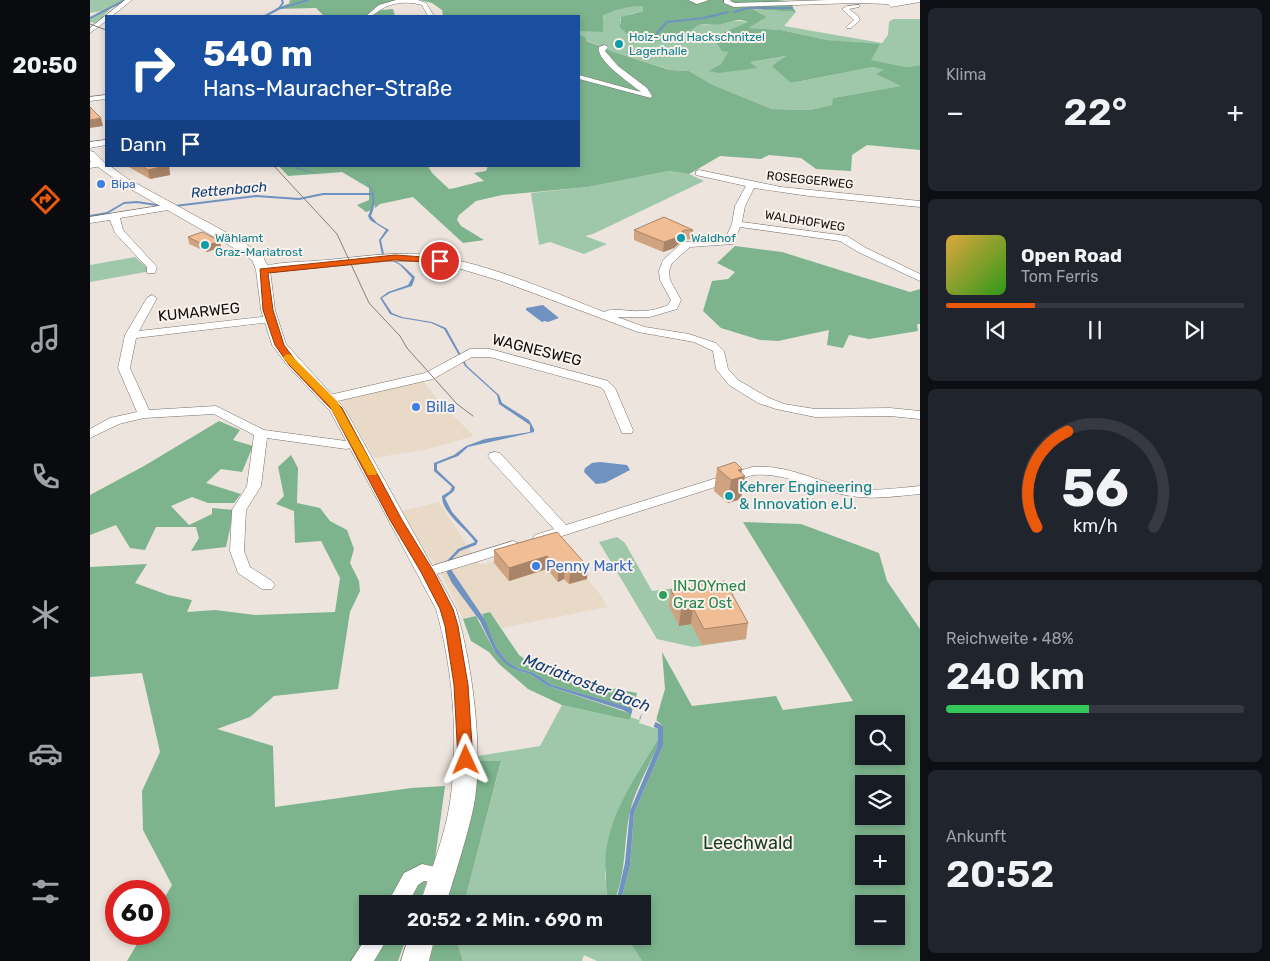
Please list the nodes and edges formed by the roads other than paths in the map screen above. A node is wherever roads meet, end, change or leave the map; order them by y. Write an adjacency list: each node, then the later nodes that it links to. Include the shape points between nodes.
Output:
1 (129, 0): 9 (street)
2 (408, 0): 10 (street, via 397,1)
3 (412, 0): 11 (street, via 424,4)
4 (691, 0): 5 (street)
5 (706, 0)
6 (728, 0): 8 (street, via 726,2 734,5 856,1)
7 (920, 0): 8 (street)
8 (900, 3): 13 (street, via 846,8 857,20)
9 (111, 15)
10 (370, 15)
11 (430, 15)
12 (105, 19): 14 (street)
13 (849, 27)
14 (92, 29)
15 (605, 47): 16 (street, via 601,48 603,54 615,68 648,96)
16 (580, 77)
17 (105, 97): 18 (street)
18 (90, 99)
19 (105, 143): 20 (street)
20 (90, 145)
21 (90, 154): 22 (main road)
22 (94, 165): 26 (main road)
23 (699, 173): 24 (street, ROSEGGERWEG)
24 (751, 186): 25 (street, ROSEGGERWEG); 29 (street, via 740,206)
25 (920, 204)
26 (168, 206): 27 (street); 30 (main road, via 244,248 256,258)
27 (114, 215): 28 (street); 31 (street, via 118,231 152,267)
28 (92, 221)
29 (737, 224): 32 (street, WALDHOFWEG, via 843,238); 34 (street, via 729,242 687,244 667,262 665,280 676,300 673,307 644,315)
30 (263, 270): 34 (street, via 395,257 423,258 457,264); 35 (main road)
31 (151, 271)
32 (920, 278)
33 (152, 298): 36 (street)
34 (591, 311): 39 (street, via 635,328 704,341 716,347 721,354 721,367 729,379 772,405 831,415 893,412)
35 (270, 320): 36 (street, KUMARWEG); 37 (main road, via 285,354)
36 (131, 335): 38 (street, via 124,368)
37 (329, 399): 40 (street, WAGNESWEG, via 429,376 463,357 490,353 604,384 609,388); 43 (main road)
38 (144, 414): 41 (street, via 216,410); 42 (street, via 115,421)
39 (920, 415)
40 (627, 430)
41 (261, 433): 43 (street, via 348,445); 48 (street, via 254,486 239,510 236,551 242,570)
42 (90, 434)
43 (356, 443): 47 (main road, via 396,520)
44 (495, 456): 46 (street)
45 (920, 490): 46 (street, via 852,493 768,468)
46 (564, 530): 47 (street)
47 (435, 570): 49 (main road, via 452,626 466,750 462,802)
48 (267, 585)
49 (442, 876): 50 (street, via 422,872 411,879); 51 (main road)
50 (402, 895)
51 (436, 895)
52 (373, 945): 54 (street)
53 (419, 945): 55 (main road)
54 (362, 961)
55 (414, 961)

